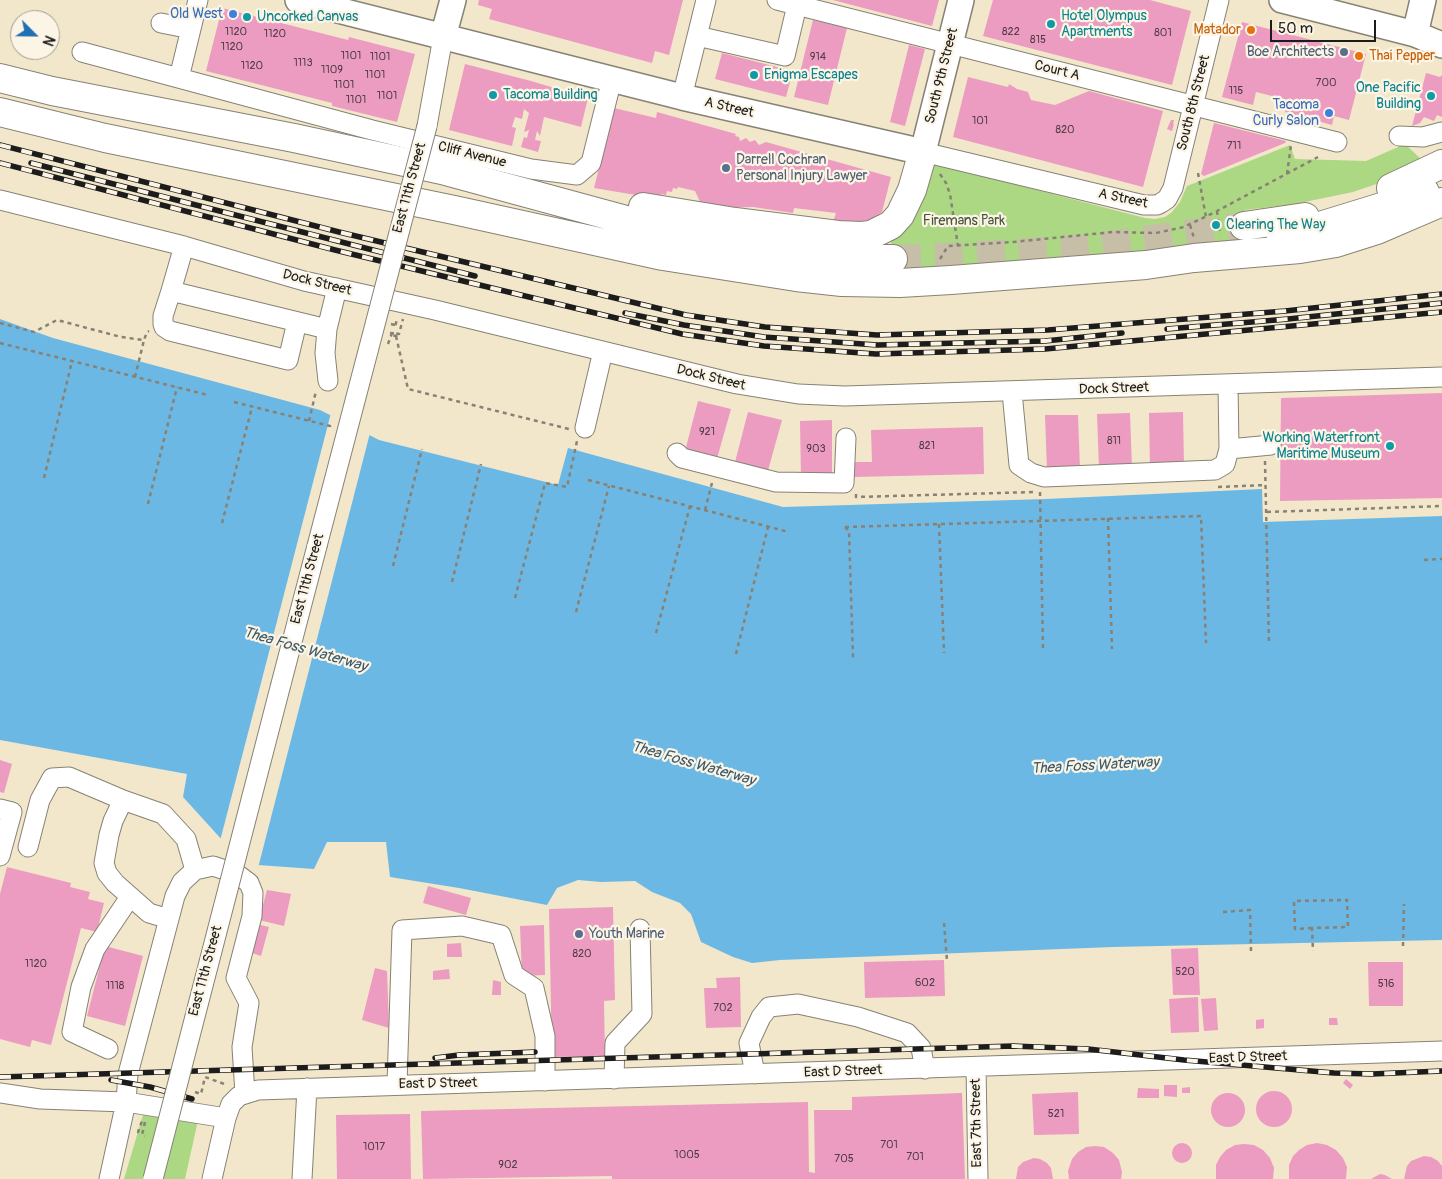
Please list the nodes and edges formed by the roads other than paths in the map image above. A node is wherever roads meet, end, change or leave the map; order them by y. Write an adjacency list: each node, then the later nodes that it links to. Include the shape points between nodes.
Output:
1 (198, 0): 12 (street)
2 (298, 0): 16 (main road, A Street)
3 (453, 0): 16 (main road)
4 (706, 0): 15 (street)
5 (777, 0): 10 (street, Court A)
6 (961, 0): 17 (main road, South 9th Street)
7 (1219, 0): 24 (street, South 8th Street)
8 (1282, 0): 14 (main road)
9 (1424, 0): 14 (main road)
10 (797, 5): 15 (street, via 785,56); 17 (street, Court A)
11 (161, 23): 12 (street)
12 (191, 29): 21 (street)
13 (1442, 31): 14 (main road)
14 (1415, 34): 18 (main road)
15 (697, 36): 23 (street)
16 (443, 37): 22 (main road, A Street); 78 (street, East 11th Street, bridge, via 426,126)
17 (950, 44): 24 (street, Court A); 29 (main road, South 9th Street)
18 (1442, 45)
19 (82, 52): 21 (street, via 112,52)
20 (0, 78): 32 (highway)
21 (179, 78): 22 (street, Cliff Avenue, via 372,130 531,169 577,176 591,163)
22 (612, 79): 23 (main road, A Street)
23 (682, 97): 29 (main road, A Street)
24 (1193, 106): 28 (street, Court A); 36 (street, South 8th Street, via 1173,188)
25 (0, 112): 40 (highway, via 105,138 663,256 796,277 900,283 1146,265)
26 (1442, 132): 27 (street, via 1423,137)
27 (1399, 136)
28 (1336, 142)
29 (931, 162): 32 (highway, via 891,225 861,236 736,222); 36 (street, A Street, via 1144,205)
30 (1442, 164): 37 (highway)
31 (1442, 176): 37 (highway)
32 (471, 178): 41 (highway, via 733,246 817,256)
33 (1442, 186): 40 (highway, via 1279,239)
34 (0, 200): 39 (street, Dock Street)
35 (1442, 202): 40 (highway, via 1377,230 1318,246)
36 (1161, 203)
37 (1354, 205): 38 (highway, via 1317,215)
38 (1244, 226)
39 (184, 246): 42 (street, Dock Street); 43 (street)
40 (1194, 258)
41 (892, 259)
42 (337, 288): 45 (street); 46 (street, Dock Street)
43 (171, 291): 44 (street); 44 (street, via 163,316 164,327 170,331 288,360)
44 (297, 322): 45 (street)
45 (328, 329): 48 (street)
46 (603, 351): 50 (street, Dock Street, via 736,384 798,394); 51 (street)
47 (1442, 377): 49 (street, Dock Street)
48 (322, 385)
49 (1228, 385): 50 (street, Dock Street); 54 (street)
50 (1012, 392): 54 (street, via 1019,465 1040,476 1215,470 1225,464)
51 (577, 431)
52 (846, 438): 55 (street, via 844,483 776,482 716,468 682,458)
53 (1268, 446): 54 (street)
54 (1229, 450)
55 (677, 453)
56 (123, 800): 58 (street, via 69,777 52,778 40,800); 60 (street, via 163,814 179,829 186,839); 61 (street, via 112,820 104,863 107,873)
57 (0, 809): 59 (street, via 12,812)
58 (28, 847)
59 (0, 856)
60 (195, 870): 62 (street, via 182,882); 74 (street, via 212,866 237,874 249,883 253,892 252,916 236,978 249,1004 242,1047)
61 (130, 897): 62 (street, via 149,912); 64 (street, via 95,949 81,987 72,1032)
62 (169, 919): 75 (street, via 128,1074)
63 (640, 928): 69 (street, via 642,1014 615,1043)
64 (108, 1049)
65 (1442, 1051): 66 (street, East D Street)
66 (976, 1067): 67 (street, East D Street); 81 (street, East 7th Street)
67 (925, 1069): 68 (street, East D Street); 68 (street, via 921,1048 907,1034 858,1017 798,1004 770,1007 762,1017 749,1043)
68 (755, 1074): 69 (street, East D Street)
69 (614, 1079): 70 (street, East D Street)
70 (545, 1081): 71 (street, East D Street); 71 (street, via 545,1036 534,988 514,975 501,935 462,926 402,930)
71 (397, 1084): 72 (street, East D Street)
72 (307, 1088): 74 (street, East D Street, via 258,1090); 80 (street)
73 (0, 1093): 75 (street, via 40,1099)
74 (245, 1094): 76 (street, via 231,1104)
75 (126, 1102): 76 (street); 77 (street)
76 (226, 1118): 79 (street)
77 (108, 1179)
78 (153, 1179)
79 (212, 1179)
80 (302, 1179)
81 (978, 1179)

